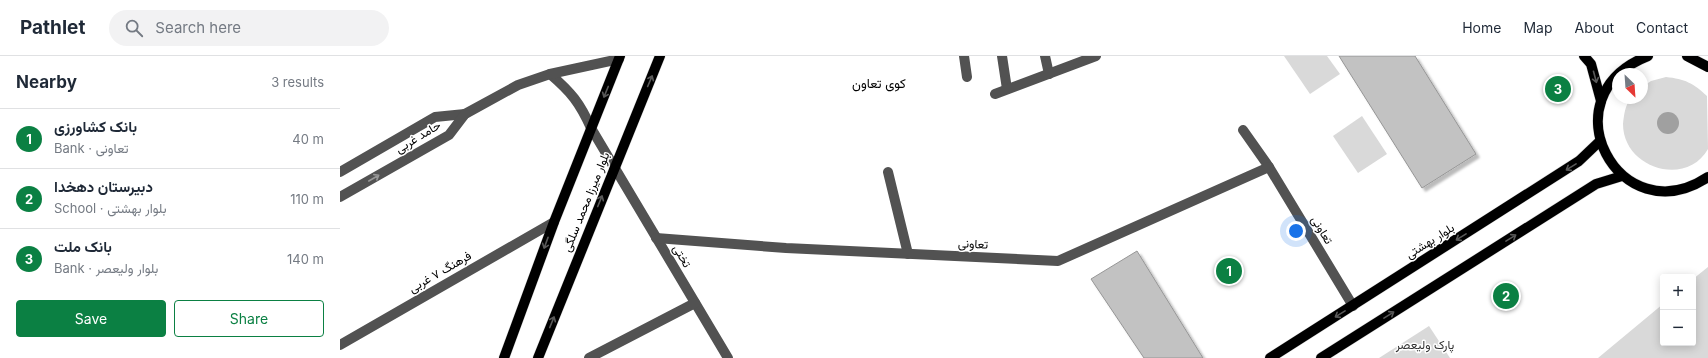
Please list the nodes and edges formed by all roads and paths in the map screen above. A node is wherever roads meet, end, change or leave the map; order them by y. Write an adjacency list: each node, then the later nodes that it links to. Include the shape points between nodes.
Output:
1 (660, 56): 22 (main road, بلوار میرزا محمد سلگی, one-way to 1)
2 (964, 56): 14 (street)
3 (1002, 56): 15 (street)
4 (1045, 56): 13 (street)
5 (1096, 56): 10 (street)
6 (1584, 56): 17 (main road, one-way to 17, via 1591,64)
7 (1648, 56): 17 (main road, via 1632,62 1620,71 1608,86)
8 (1687, 56): 11 (main road)
9 (620, 57): 12 (street); 19 (main road, بلوار میرزا محمد سلگی, one-way to 19)
10 (1085, 58): 13 (street)
11 (1707, 65)
12 (550, 74): 18 (street, via 518,85); 19 (street, تختی, via 569,90 582,107)
13 (1049, 74): 15 (street)
14 (967, 77)
15 (1007, 89): 16 (street)
16 (995, 94)
17 (1601, 101): 21 (main road, via 1597,121)
18 (465, 114): 24 (street, حامد غربی, via 434,117); 28 (street, حامد غربی, one-way to 18, via 449,135)
19 (591, 128): 22 (street, تختی); 29 (main road, بلوار میرزا محمد سلگی)
20 (1243, 130): 23 (street, تعاونی)
21 (1600, 141): 26 (main road, via 1608,160); 33 (main road, بلوار بهشتی, one-way to 33, via 1579,161)
22 (614, 166): 30 (street, تختی); 36 (main road, بلوار میرزا محمد سلگی, one-way to 22)
23 (1269, 167): 31 (street, تعاونی, via 1058,261); 33 (street, تعاونی)
24 (340, 172)
25 (888, 172): 31 (street)
26 (1622, 176): 27 (main road, via 1639,186 1658,191 1678,191 1697,185); 40 (main road, one-way to 26, via 1596,184)
27 (1708, 177)
28 (340, 197)
29 (554, 222): 34 (street, فرهنگ ۷ غربی); 35 (main road, بلوار میرزا محمد سلگی, one-way to 35)
30 (656, 238): 31 (street, تعاونی); 32 (street, تختی)
31 (908, 254)
32 (695, 303): 37 (street); 38 (street, تختی)
33 (1353, 306): 39 (main road, بلوار بهشتی, one-way to 39)
34 (340, 345)
35 (504, 358)
36 (538, 358)
37 (589, 358)
38 (728, 358)
39 (1270, 358)
40 (1321, 358)

